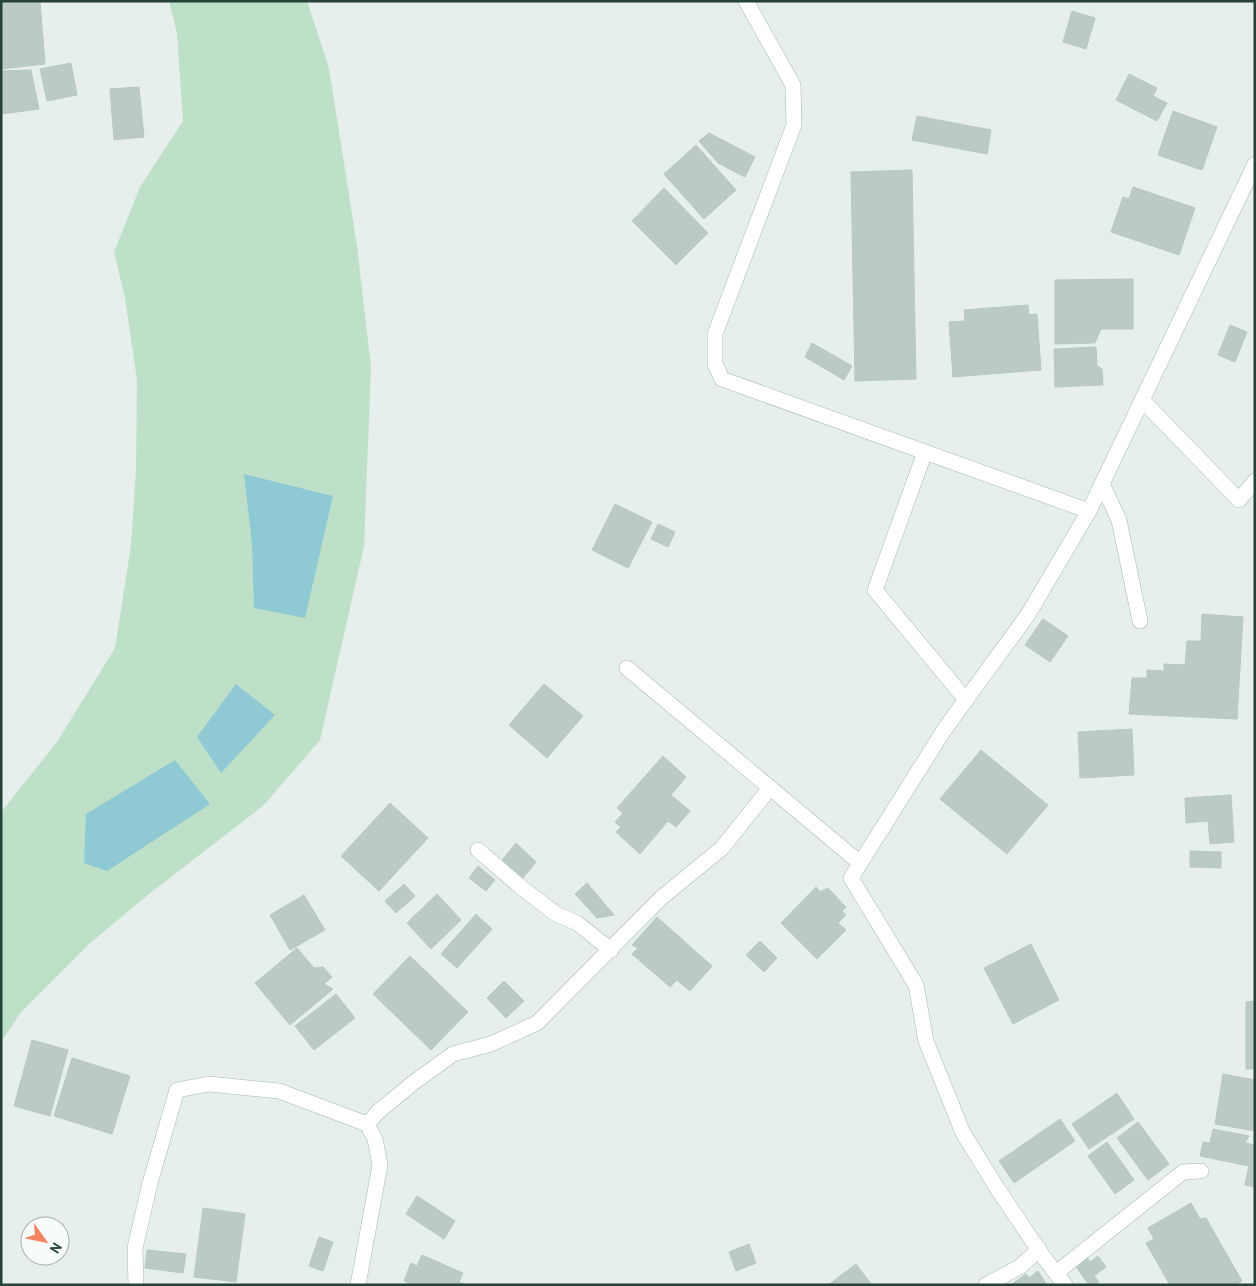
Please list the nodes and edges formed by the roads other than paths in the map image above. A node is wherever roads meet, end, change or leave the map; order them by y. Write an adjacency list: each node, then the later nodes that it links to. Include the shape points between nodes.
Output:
1 (746, 1): 5 (street, via 793,85 794,125 715,334 715,364 722,379)
2 (1255, 164): 3 (street)
3 (1250, 186): 4 (street)
4 (1142, 400): 6 (street, via 1239,500); 7 (street)
5 (925, 452): 8 (street); 11 (street, via 875,590)
6 (1255, 481)
7 (1102, 484): 8 (street); 9 (street, via 1119,520)
8 (1089, 511): 11 (street, via 1029,613)
9 (1140, 622)
10 (627, 668): 12 (street)
11 (966, 700): 14 (street)
12 (770, 788): 14 (street); 15 (street, via 722,848 661,898)
13 (478, 850): 15 (street, via 556,914 576,923)
14 (860, 864): 18 (street, via 851,878 916,984 926,1040 964,1133)
15 (611, 950): 16 (street, via 537,1023 490,1044 453,1054 378,1111)
16 (367, 1124): 20 (street, via 279,1091 209,1084 177,1090 135,1248); 21 (street, via 376,1139 380,1165)
17 (1201, 1171): 19 (street, via 1183,1172)
18 (1039, 1250): 19 (street); 22 (street, via 1021,1266)
19 (1060, 1279)
20 (136, 1285)
21 (358, 1285)
22 (986, 1285)

